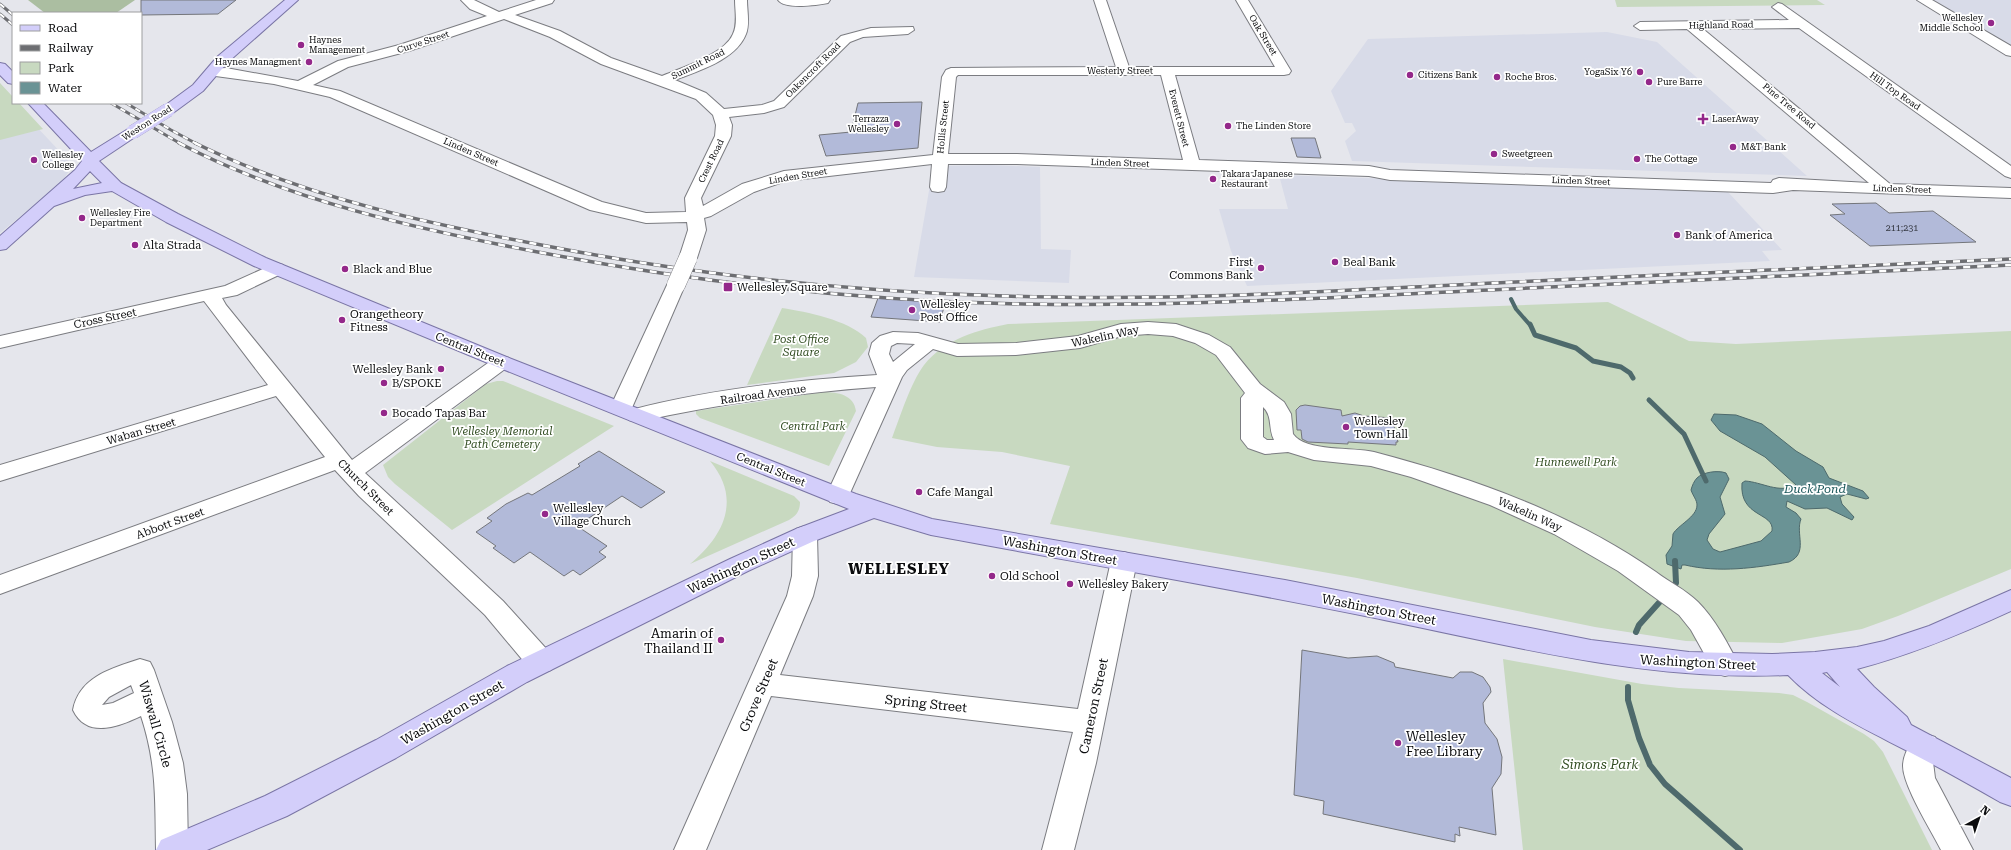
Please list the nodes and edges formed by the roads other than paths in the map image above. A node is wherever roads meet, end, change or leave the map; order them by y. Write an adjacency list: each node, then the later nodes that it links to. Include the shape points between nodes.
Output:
1 (292, 0): 22 (main road, Weston Road, via 222,60)
2 (467, 0): 11 (street, via 474,6)
3 (548, 0): 11 (street, Curve Street)
4 (744, 0): 24 (street, Summit Road, via 740,31 734,44 710,59)
5 (784, 0): 6 (street, via 809,3)
6 (824, 0)
7 (1100, 0): 21 (street)
8 (1242, 0): 20 (street, Oak Street)
9 (1923, 0): 16 (street)
10 (1778, 7): 12 (street, Hill Top Road)
11 (501, 16): 24 (street, via 555,34 606,62); 25 (street, Curve Street, via 404,48 343,64)
12 (1801, 24): 14 (street, Highland Road); 31 (street, Hill Top Road)
13 (1640, 26): 14 (street, Highland Road)
14 (1691, 26): 34 (street, Pine Tree Road)
15 (908, 30): 27 (street, Oakencroft Road, via 869,32 850,37 838,44 779,104 764,109)
16 (2011, 52)
17 (0, 67): 23 (main road)
18 (956, 70): 21 (street, Westerly Street); 28 (street, Hollis Street, via 949,77)
19 (1167, 70): 20 (street, Westerly Street); 21 (street, Westerly Street); 30 (street, Everett Street)
20 (1284, 70)
21 (1124, 71)
22 (213, 72): 25 (street, Linden Street, via 232,73); 29 (main road, Weston Road, bridge, via 198,88 168,110)
23 (12, 79)
24 (662, 81): 27 (street, via 701,96)
25 (300, 86): 37 (street, Linden Street, via 346,98 601,208 651,219)
26 (36, 104): 29 (main road, Central Street)
27 (720, 114): 37 (street, Crest Road, via 724,125 723,136 694,196)
28 (940, 159): 30 (street, Linden Street); 33 (street, Hollis Street); 37 (street, Linden Street, via 784,176 748,188)
29 (90, 160): 32 (main road, Central Street); 36 (main road, Weston Road, via 81,173)
30 (1192, 165): 34 (street, Linden Street, via 1369,171 1390,175 1741,187 1772,188 1793,185)
31 (2011, 174)
32 (115, 186): 36 (main road, via 82,191); 39 (main road, Central Street)
33 (938, 187)
34 (1886, 188): 35 (street, Linden Street)
35 (2011, 193)
36 (48, 204): 38 (main road, Weston Road)
37 (695, 215): 47 (street, Crest Road, bridge, via 696,237)
38 (0, 245)
39 (268, 266): 40 (street, Cross Street, via 230,291); 43 (main road, Central Street)
40 (210, 294): 41 (street, Cross Street); 45 (street, Church Street)
41 (0, 342)
42 (930, 342): 44 (street, via 900,366); 44 (street, via 902,337 882,343 879,354); 46 (street, Wakelin Way, via 957,350 1016,349 1080,342 1126,330 1171,330 1198,337 1220,349)
43 (502, 362): 47 (main road, Central Street); 49 (street, Abbott Street, via 387,446)
44 (890, 380): 47 (street, Railroad Avenue, via 819,386); 51 (street)
45 (282, 388): 49 (street, Church Street); 50 (street, Waban Street)
46 (1258, 393): 48 (street, Wakelin Way, via 1278,411 1282,434); 48 (street, via 1252,398 1252,439 1268,448 1280,448)
47 (629, 412): 51 (main road, Central Street)
48 (1290, 444): 60 (street, Wakelin Way, via 1303,451 1360,457 1390,464 1498,499 1579,537 1668,593 1697,618)
49 (341, 463): 55 (street, Abbott Street); 57 (street, Church Street, via 494,608)
50 (0, 473)
51 (838, 496): 52 (main road, Central Street)
52 (874, 509): 53 (main road, Washington Street); 54 (main road, Washington Street, via 959,533)
53 (805, 535): 57 (main road, Washington Street); 61 (street, Grove Street, via 802,588)
54 (1124, 561): 60 (main road, Washington Street, via 1291,591 1591,651 1653,660); 63 (street, Cameron Street)
55 (0, 585)
56 (2011, 600): 58 (main road, Washington Street, via 1901,646 1874,655)
57 (541, 662): 66 (main road, Washington Street, via 386,749 276,806)
58 (1834, 662): 59 (main road, Washington Street); 64 (main road, via 1881,711)
59 (1794, 664): 60 (main road, Washington Street); 64 (main road, via 1814,685 1838,702)
60 (1725, 665)
61 (762, 684): 63 (street, Spring Street); 67 (street, Grove Street)
62 (149, 699): 62 (street, Wiswall Circle, via 140,670 101,688 90,698 87,710 95,716 107,716); 66 (street, Wiswall Circle, via 170,777)
63 (1090, 722): 68 (street, Cameron Street)
64 (1925, 746): 65 (main road); 69 (street, via 1917,761 1921,780)
65 (2011, 793)
66 (172, 850)
67 (690, 850)
68 (1058, 850)
69 (1957, 850)

